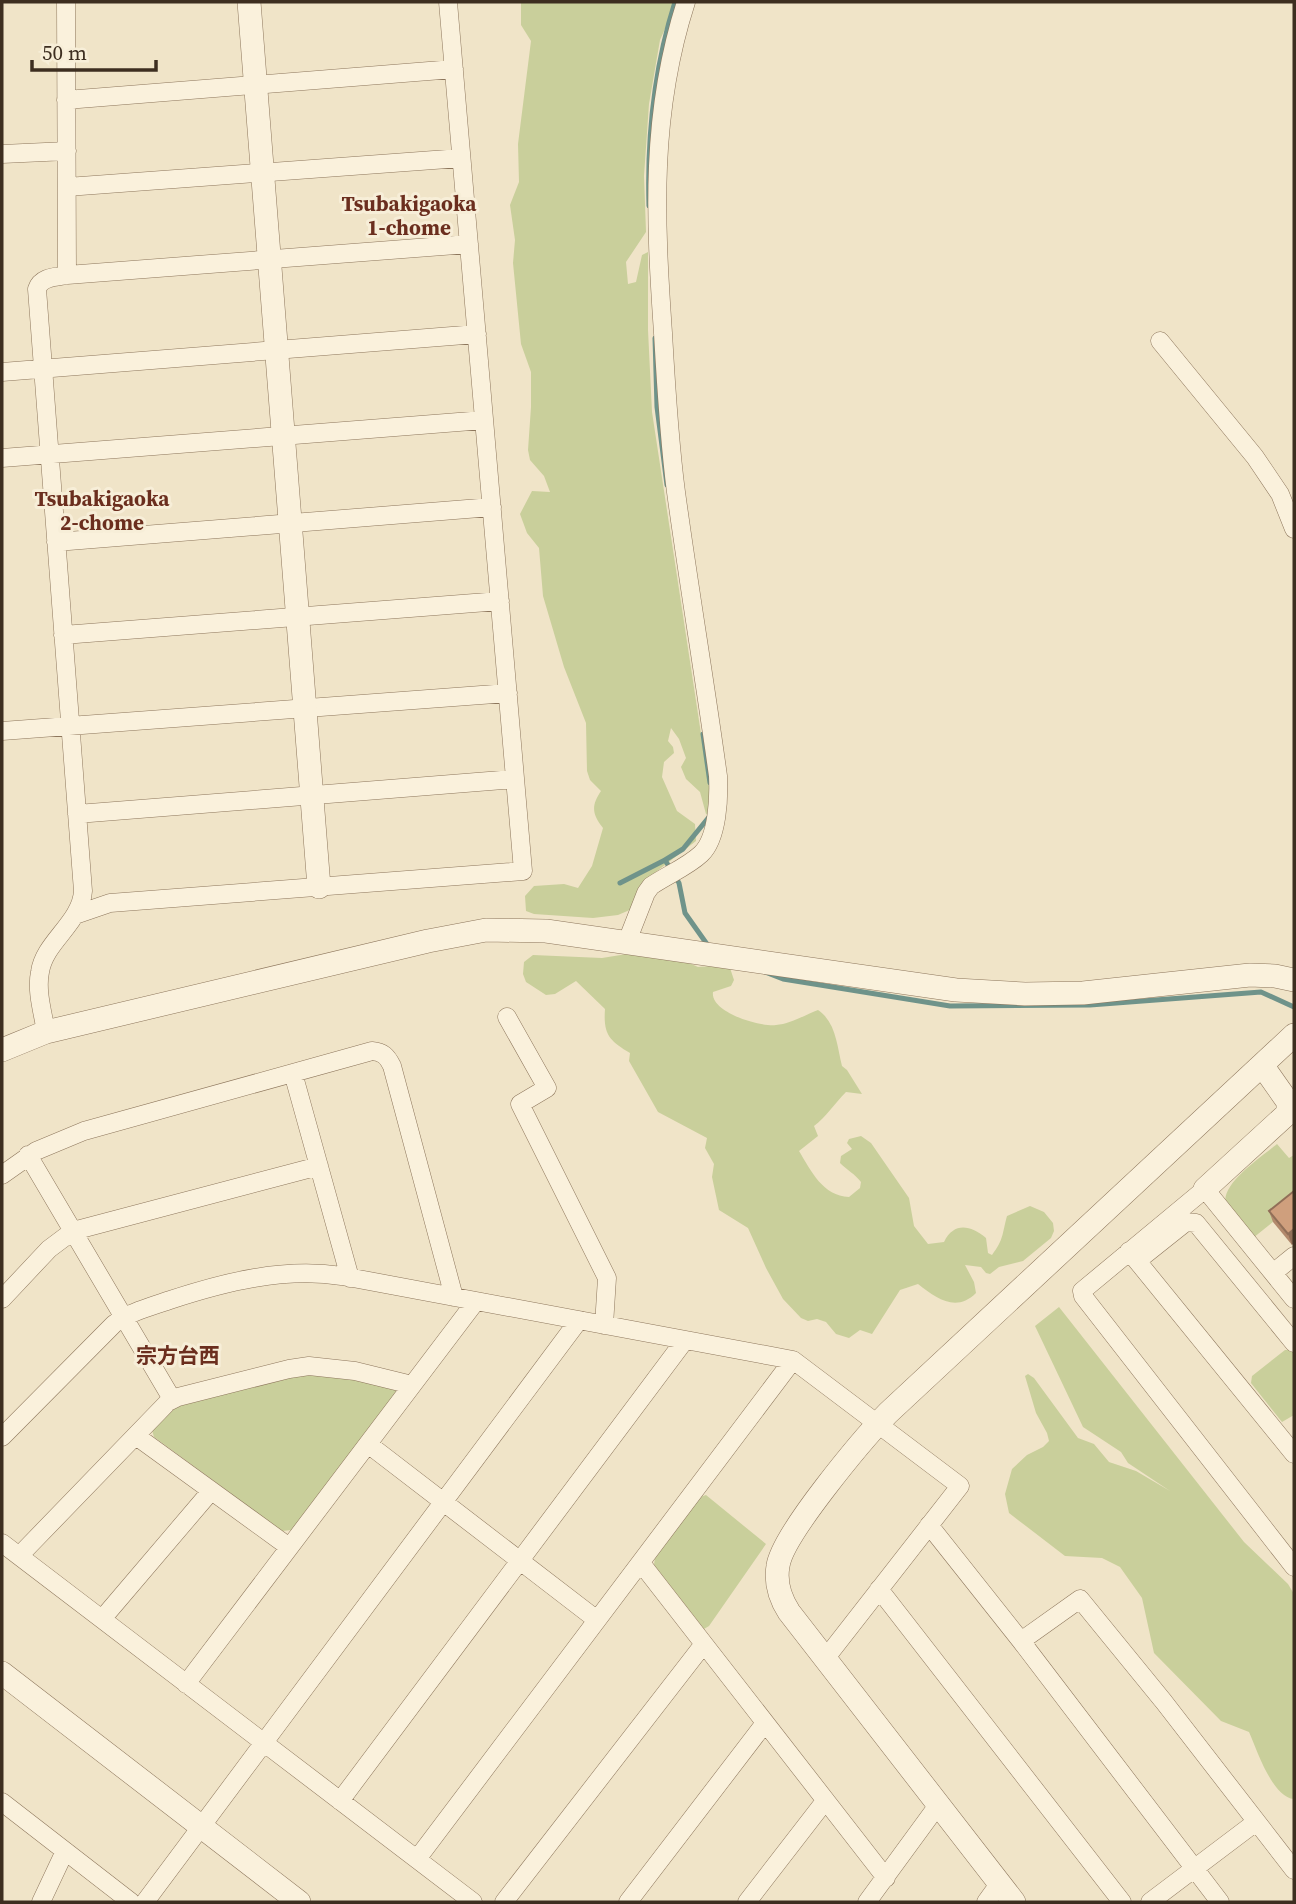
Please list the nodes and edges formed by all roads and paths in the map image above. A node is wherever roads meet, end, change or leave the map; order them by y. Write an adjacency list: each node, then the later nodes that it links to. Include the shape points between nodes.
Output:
1 (66, 2): 7 (street)
2 (249, 2): 6 (street)
3 (448, 2): 5 (street)
4 (686, 2): 41 (street, via 663,104 656,163 656,238 676,492 719,799 704,852 651,886)
5 (454, 69): 6 (street); 10 (street)
6 (256, 85): 7 (street); 11 (street)
7 (66, 100): 8 (street)
8 (66, 151): 9 (street); 12 (street)
9 (2, 153)
10 (461, 158): 11 (street); 13 (street)
11 (263, 173): 12 (street); 14 (street)
12 (66, 187): 15 (street)
13 (469, 244): 14 (street); 16 (street)
14 (270, 259): 15 (street); 18 (street)
15 (67, 275): 19 (street, via 47,278 37,289)
16 (477, 334): 18 (street); 21 (street)
17 (1160, 341): 27 (street, via 1255,457 1280,494)
18 (277, 350): 19 (street); 22 (street)
19 (43, 369): 20 (street); 23 (street)
20 (2, 372)
21 (484, 420): 22 (street); 25 (street)
22 (283, 436): 23 (street); 26 (street)
23 (50, 454): 24 (street); 28 (street)
24 (2, 458)
25 (492, 507): 26 (street); 29 (street)
26 (290, 523): 28 (street); 30 (street)
27 (1294, 529)
28 (56, 542): 31 (street)
29 (500, 601): 30 (street); 32 (street)
30 (298, 617): 31 (street); 33 (street)
31 (64, 635): 34 (street)
32 (508, 693): 33 (street); 36 (street)
33 (305, 708): 34 (street); 37 (street)
34 (70, 726): 35 (street); 38 (street)
35 (2, 731)
36 (515, 779): 37 (street); 39 (street, via 523,871)
37 (312, 795): 38 (street); 39 (street)
38 (77, 814): 40 (street, via 83,900)
39 (319, 887): 40 (street, via 110,902)
40 (75, 915): 44 (street, via 40,969)
41 (626, 944): 42 (street, via 956,990 1055,994 1250,975); 44 (street, via 526,929 470,932)
42 (1294, 981)
43 (507, 1017): 64 (street, via 547,1087 520,1104 607,1278)
44 (46, 1032): 46 (street)
45 (1294, 1035): 47 (street)
46 (2, 1050)
47 (1262, 1065): 52 (street, via 1288,1102 1288,1113); 70 (street)
48 (293, 1073): 49 (street, via 84,1131); 50 (street); 58 (street, via 372,1051 388,1059)
49 (28, 1154): 51 (street); 53 (street)
50 (319, 1166): 53 (street); 57 (street)
51 (2, 1175)
52 (1205, 1189): 54 (street); 56 (street)
53 (73, 1231): 59 (street, via 49,1249); 62 (street)
54 (1133, 1256): 66 (street, via 1185,1222 1196,1223); 74 (street); 83 (street, via 1082,1290 1083,1296)
55 (1294, 1256): 56 (street)
56 (1273, 1273): 60 (street)
57 (350, 1278): 58 (street); 62 (street, via 310,1272 247,1279)
58 (454, 1297): 61 (street)
59 (2, 1299)
60 (1294, 1299)
61 (476, 1301): 63 (street); 68 (street)
62 (124, 1317): 69 (street); 72 (street)
63 (579, 1320): 64 (street); 76 (street)
64 (604, 1325): 65 (street)
65 (685, 1340): 67 (street); 81 (street)
66 (1294, 1343)
67 (793, 1360): 70 (street); 82 (street)
68 (412, 1385): 69 (street, via 309,1366); 73 (street)
69 (172, 1399): 71 (street)
70 (878, 1424): 77 (street, via 960,1486); 89 (street, via 783,1548 778,1566 783,1604)
71 (136, 1436): 75 (street); 80 (street)
72 (2, 1437)
73 (368, 1444): 76 (street); 79 (street)
74 (1294, 1454)
75 (211, 1491): 79 (street); 85 (street)
76 (443, 1502): 81 (street); 93 (street)
77 (929, 1525): 84 (street); 87 (street)
78 (2, 1543): 80 (street)
79 (289, 1547): 91 (street)
80 (19, 1556): 85 (street)
81 (520, 1561): 86 (street); 94 (street)
82 (641, 1563): 86 (street); 88 (street)
83 (1294, 1566)
84 (879, 1589): 89 (street); 115 (street)
85 (102, 1619): 91 (street)
86 (597, 1620): 101 (street)
87 (1021, 1641): 98 (street, via 1080,1599); 102 (street)
88 (704, 1645): 92 (street); 111 (street)
89 (825, 1658): 97 (street)
90 (2, 1673): 99 (street)
91 (186, 1684): 93 (street)
92 (765, 1723): 95 (street); 112 (street)
93 (264, 1743): 94 (street); 99 (street)
94 (340, 1801): 101 (street)
95 (825, 1801): 104 (street); 113 (street)
96 (2, 1802): 100 (street)
97 (938, 1805): 104 (street); 105 (street)
98 (1256, 1822): 102 (street); 103 (street)
99 (202, 1826): 106 (street); 109 (street)
100 (65, 1851): 107 (street); 108 (street)
101 (417, 1859): 110 (street)
102 (1194, 1868): 116 (street); 117 (street)
103 (1294, 1870)
104 (886, 1878): 114 (street)
105 (1000, 1896)
106 (296, 1899)
107 (41, 1902)
108 (131, 1902)
109 (145, 1902)
110 (473, 1902)
111 (504, 1902)
112 (628, 1902)
113 (747, 1902)
114 (867, 1902)
115 (1122, 1902)
116 (1150, 1902)
117 (1220, 1902)

